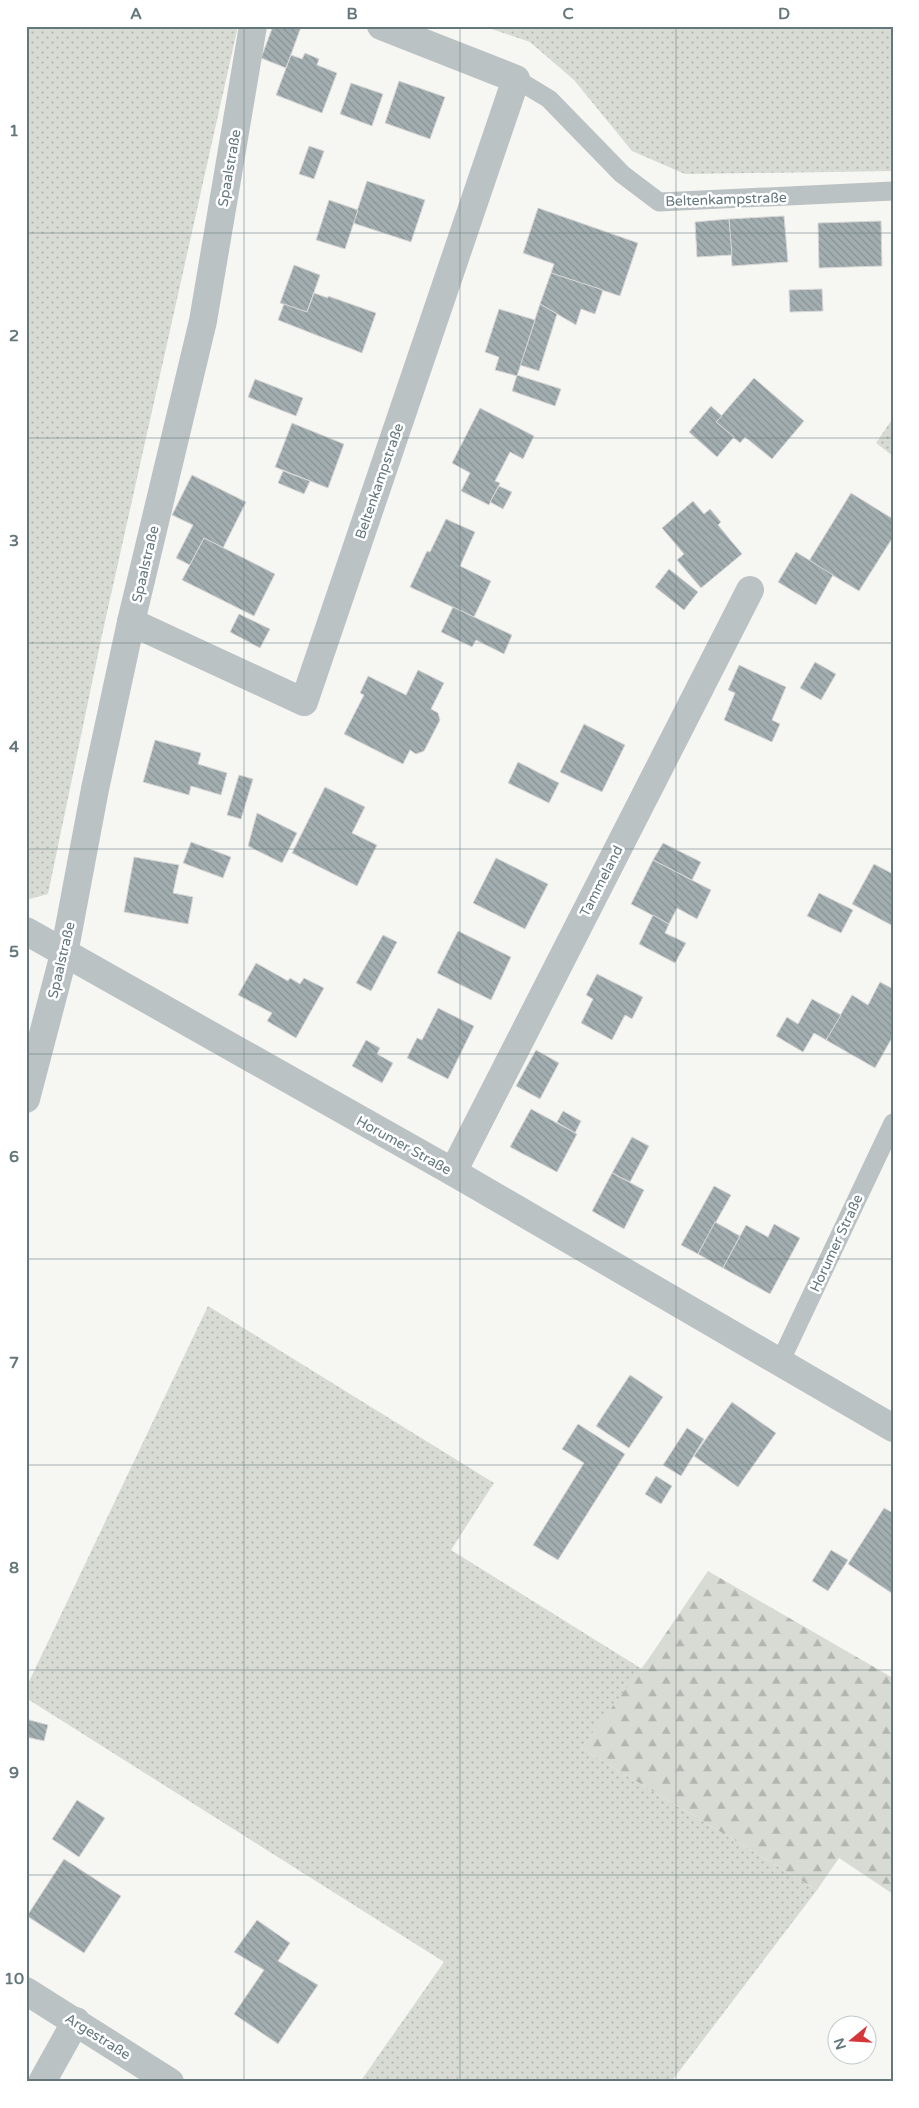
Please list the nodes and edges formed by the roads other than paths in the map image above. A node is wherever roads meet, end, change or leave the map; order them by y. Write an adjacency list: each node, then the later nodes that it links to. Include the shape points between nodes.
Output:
1 (253, 26): 6 (street, Spaalstraße, via 203,321)
2 (381, 26): 3 (street, Beltenkampstraße)
3 (516, 79): 4 (lane, Beltenkampstraße, via 550,99 622,174 659,202); 6 (street, Beltenkampstraße, via 304,702)
4 (893, 191)
5 (750, 590): 11 (street, Tammeland)
6 (131, 622): 8 (street, Spaalstraße)
7 (26, 932): 8 (street, Horumer Straße)
8 (64, 954): 9 (street, Spaalstraße); 11 (street, Horumer Straße)
9 (26, 1099)
10 (893, 1123): 12 (lane, Horumer Straße)
11 (453, 1172): 12 (street, Horumer Straße)
12 (780, 1362): 13 (street, Horumer Straße)
13 (893, 1428)
14 (26, 1991): 15 (street, Argestraße)
15 (76, 2021): 16 (street); 17 (street, Argestraße)
16 (42, 2082)
17 (170, 2082)

